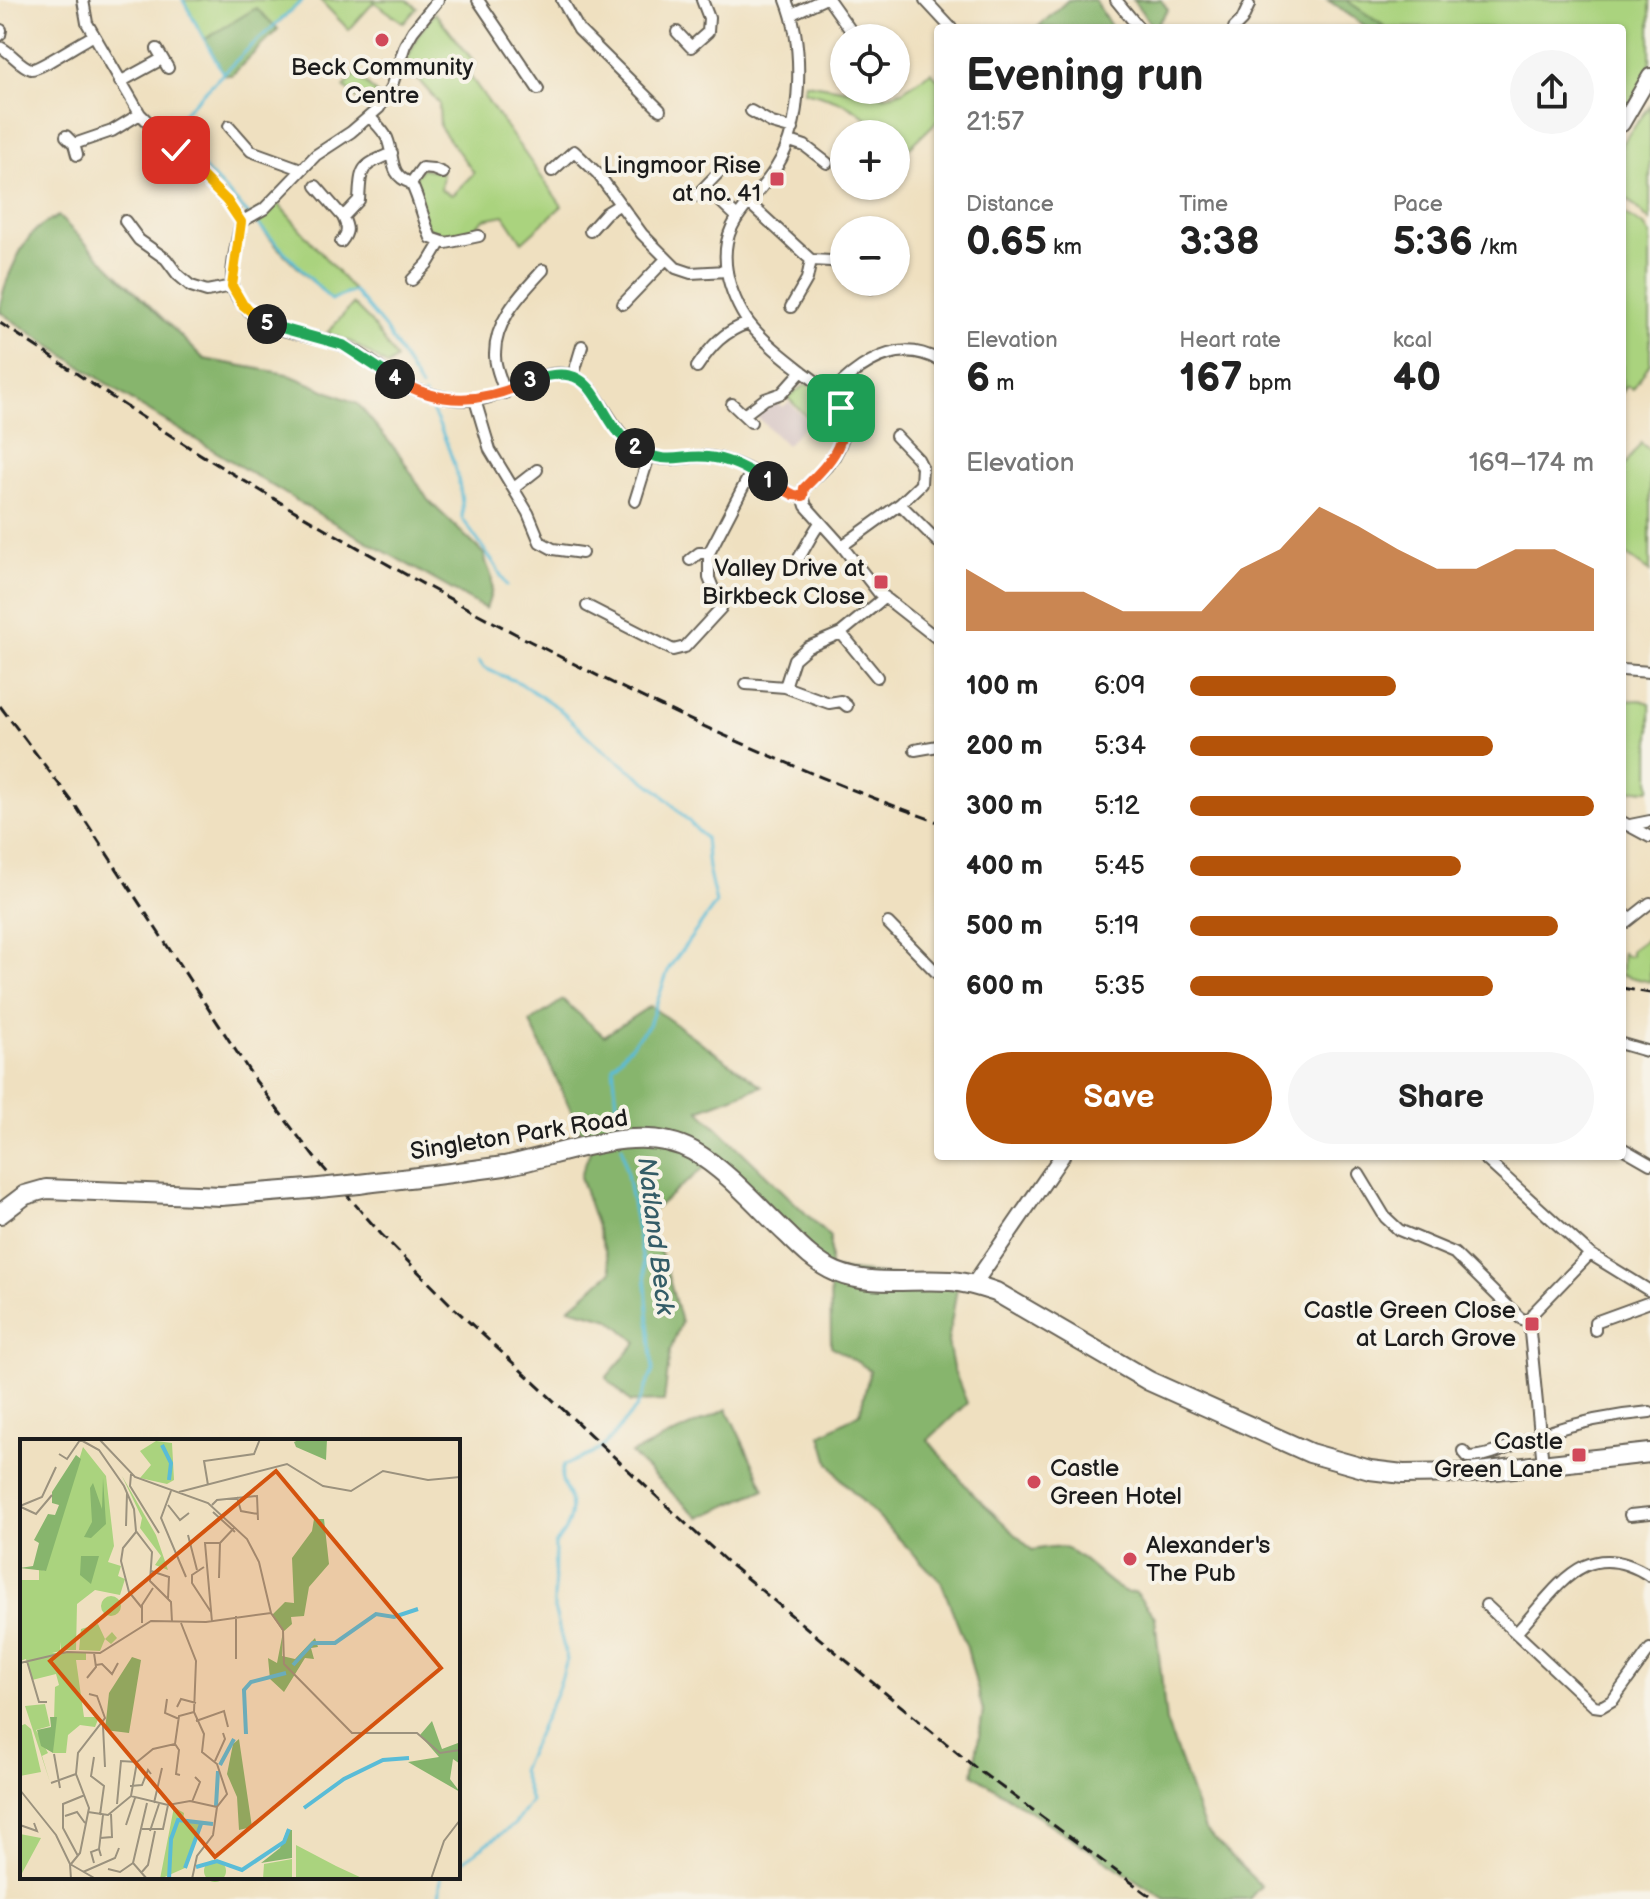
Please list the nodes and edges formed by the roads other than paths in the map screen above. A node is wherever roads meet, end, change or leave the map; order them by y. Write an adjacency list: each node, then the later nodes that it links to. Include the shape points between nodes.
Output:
1 (83, 0): 18 (street)
2 (438, 0): 27 (street, via 413,31 391,88)
3 (478, 0): 23 (street)
4 (562, 0): 24 (street, via 579,30)
5 (702, 0): 17 (street, via 708,32 691,47)
6 (786, 0): 12 (street)
7 (822, 0): 12 (street)
8 (829, 0): 13 (street)
9 (925, 0): 14 (street)
10 (1116, 0): 15 (street)
11 (1251, 4): 16 (street)
12 (792, 14): 30 (street, via 797,85)
13 (846, 24)
14 (947, 24)
15 (1136, 24)
16 (1238, 24)
17 (677, 32)
18 (93, 36): 19 (street, via 39,68 30,69); 22 (street)
19 (0, 47)
20 (162, 59): 22 (street)
21 (1650, 76): 28 (street)
22 (120, 82): 26 (street)
23 (538, 89)
24 (660, 110)
25 (751, 111): 30 (street)
26 (140, 114): 32 (street); 47 (street)
27 (370, 117): 33 (street, via 386,135); 35 (street)
28 (1626, 117)
29 (229, 126): 35 (street, via 251,151)
30 (793, 129): 31 (street)
31 (790, 141): 34 (street); 43 (street, via 777,168)
32 (72, 145)
33 (392, 153): 39 (street, via 392,168); 46 (street, via 368,163 359,176 359,200)
34 (827, 163)
35 (301, 169): 47 (street, via 281,193)
36 (721, 170): 41 (street)
37 (552, 171): 44 (street, via 574,151)
38 (443, 173): 39 (street, via 422,168)
39 (411, 183): 52 (street, via 431,238)
40 (316, 186): 46 (street)
41 (705, 187): 42 (street); 45 (street)
42 (696, 196)
43 (748, 202): 45 (street); 54 (street)
44 (619, 205): 49 (street); 53 (street)
45 (736, 216): 56 (street)
46 (343, 217): 51 (street, via 348,228)
47 (248, 218): 59 (street)
48 (125, 221): 59 (street, via 191,286 207,291)
49 (590, 231)
50 (479, 236): 52 (street)
51 (341, 242)
52 (440, 243): 58 (street)
53 (666, 259): 56 (street, via 691,273); 60 (street)
54 (811, 260): 55 (street); 61 (street)
55 (830, 261)
56 (727, 271): 62 (street)
57 (541, 277): 68 (street, via 506,316 497,340 495,358)
58 (412, 280)
59 (232, 286): 70 (street, via 243,305 264,323 343,345 416,389)
60 (623, 304)
61 (791, 307)
62 (749, 323): 65 (street, via 719,339); 66 (street)
63 (582, 346): 67 (street)
64 (934, 358): 69 (street, via 915,351 877,356)
65 (697, 367)
66 (802, 371): 69 (street); 71 (street, via 747,418)
67 (573, 376): 68 (street, via 549,374); 73 (street, via 593,392 622,437)
68 (505, 393): 70 (street)
69 (831, 393): 77 (street, via 843,414 842,438)
70 (475, 400): 76 (street, via 490,450)
71 (732, 404)
72 (896, 436): 79 (street, via 922,467 921,484)
73 (649, 456): 75 (street, via 673,461 715,457); 78 (street)
74 (537, 470): 76 (street)
75 (751, 472): 77 (street); 84 (street)
76 (514, 488): 83 (street, via 540,542)
77 (803, 496): 80 (street)
78 (635, 501)
79 (900, 504): 81 (street); 82 (street)
80 (820, 523): 82 (street); 86 (street)
81 (934, 538)
82 (842, 546): 87 (street)
83 (582, 553)
84 (709, 553): 85 (street); 88 (street, via 709,578 721,608 685,647 673,650)
85 (690, 560)
86 (789, 572)
87 (885, 597): 89 (street); 90 (street)
88 (587, 606)
89 (841, 633): 93 (street); 95 (street, via 794,659)
90 (934, 636)
91 (1626, 670): 92 (street)
92 (1650, 672)
93 (877, 677)
94 (746, 684): 95 (street)
95 (785, 687): 96 (street)
96 (847, 706)
97 (934, 747): 98 (street)
98 (915, 750)
99 (1650, 821): 100 (street)
100 (1626, 824): 101 (street)
101 (1650, 837)
102 (1650, 903): 103 (street)
103 (1626, 922)
104 (888, 923): 105 (street)
105 (934, 970)
106 (1626, 1045): 107 (street)
107 (1650, 1052)
108 (1626, 1150): 111 (street)
109 (1059, 1160): 115 (street)
110 (1486, 1160): 114 (street)
111 (1650, 1164)
112 (1359, 1174): 118 (street, via 1399,1230 1454,1253)
113 (0, 1214): 115 (highway, Singleton Park Road, bridge, via 25,1195 46,1189 221,1196 534,1161 615,1141 665,1141 711,1164 830,1269 875,1281)
114 (1590, 1254): 116 (street); 118 (street)
115 (974, 1284): 124 (highway, via 1139,1376 1334,1461 1433,1475)
116 (1650, 1291)
117 (1650, 1302): 119 (street, via 1595,1322)
118 (1529, 1322): 121 (street)
119 (1595, 1330)
120 (1650, 1412): 121 (street, via 1591,1420)
121 (1539, 1435): 122 (street, via 1481,1457 1468,1457); 124 (street)
122 (1463, 1451)
123 (1650, 1453): 124 (highway)
124 (1543, 1465)
125 (1650, 1513): 126 (street)
126 (1630, 1515)
127 (1650, 1576): 129 (street, via 1610,1559 1584,1564)
128 (1486, 1605): 129 (street)
129 (1517, 1632): 130 (street, via 1601,1707 1613,1700)
130 (1650, 1649)

